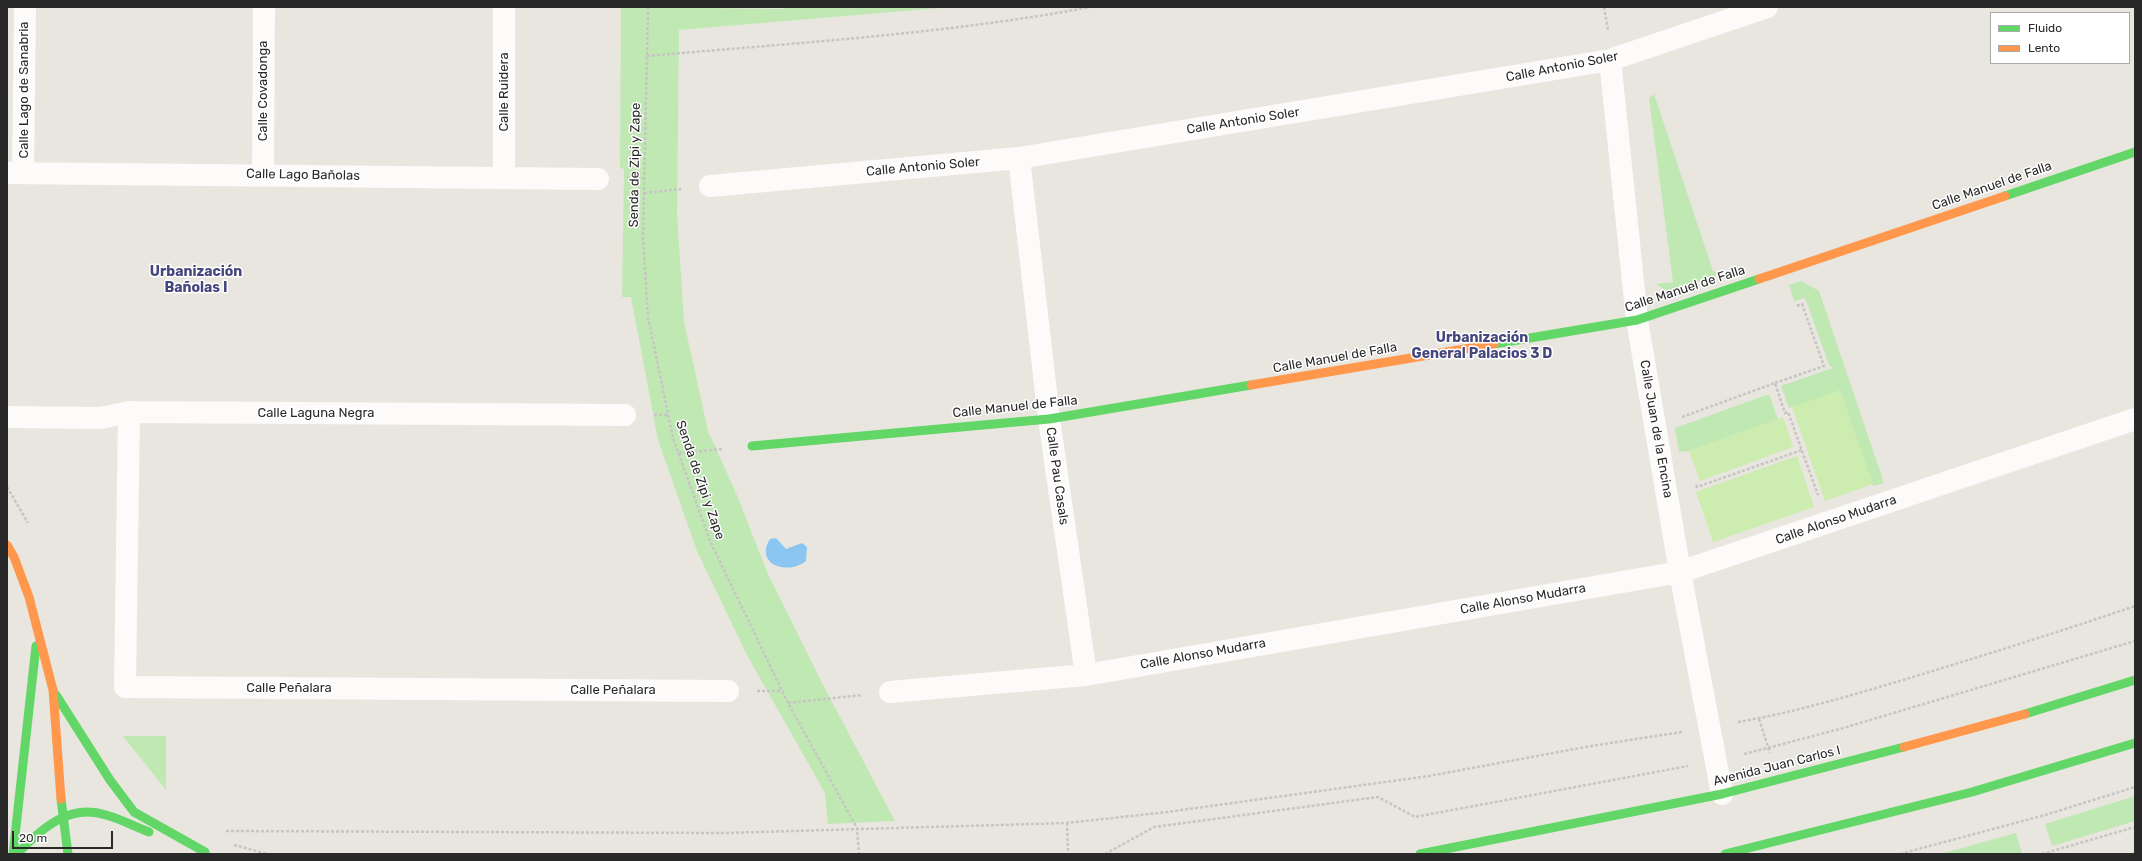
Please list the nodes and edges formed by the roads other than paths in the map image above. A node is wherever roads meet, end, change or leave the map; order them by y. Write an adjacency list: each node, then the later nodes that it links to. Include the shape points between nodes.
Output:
1 (25, 7): 8 (street, Calle Lago de Sanabria)
2 (264, 7): 9 (street, Calle Covadonga)
3 (504, 7): 10 (street, Calle Ruidera)
4 (1767, 7): 5 (street, Calle Antonio Soler)
5 (1610, 60): 7 (street, Calle Antonio Soler); 13 (street, Calle Juan de la Encina)
6 (2135, 152): 13 (street, Calle Manuel de Falla)
7 (1019, 158): 12 (street, Calle Antonio Soler); 17 (street, Calle Pau Casals)
8 (15, 173): 9 (street, Calle Lago Bañolas)
9 (263, 174): 10 (street, Calle Lago Bañolas)
10 (504, 178): 11 (street, Calle Lago Bañolas)
11 (598, 179)
12 (710, 186)
13 (1637, 320): 17 (street, Calle Manuel de Falla); 21 (street, Calle Juan de la Encina)
14 (129, 412): 15 (street, Calle Laguna Negra); 16 (street, Calle Laguna Negra, via 101,418); 26 (street, Calle Peñalara, via 125,687)
15 (625, 415)
16 (7, 417)
17 (1049, 419): 19 (street, Calle Manuel de Falla); 23 (street, Calle Pau Casals)
18 (2135, 419): 21 (street, Calle Alonso Mudarra)
19 (752, 446)
20 (7, 545): 22 (street, via 29,597)
21 (1680, 572): 23 (street, Calle Alonso Mudarra); 29 (street, Calle Juan de la Encina)
22 (38, 633): 25 (street); 32 (street)
23 (1086, 675): 27 (street, Calle Alonso Mudarra)
24 (2135, 680): 29 (street, Avenida Juan Carlos I, via 1964,732)
25 (53, 690): 30 (street); 31 (street, via 110,780 134,812)
26 (728, 691)
27 (890, 692)
28 (2135, 743): 36 (street, via 1972,792)
29 (1722, 794): 35 (street, Avenida Juan Carlos I)
30 (62, 815): 31 (street, via 101,813); 33 (street, via 38,832); 34 (street)
31 (208, 853)
32 (13, 854)
33 (17, 854)
34 (68, 854)
35 (1420, 854)
36 (1725, 854)

